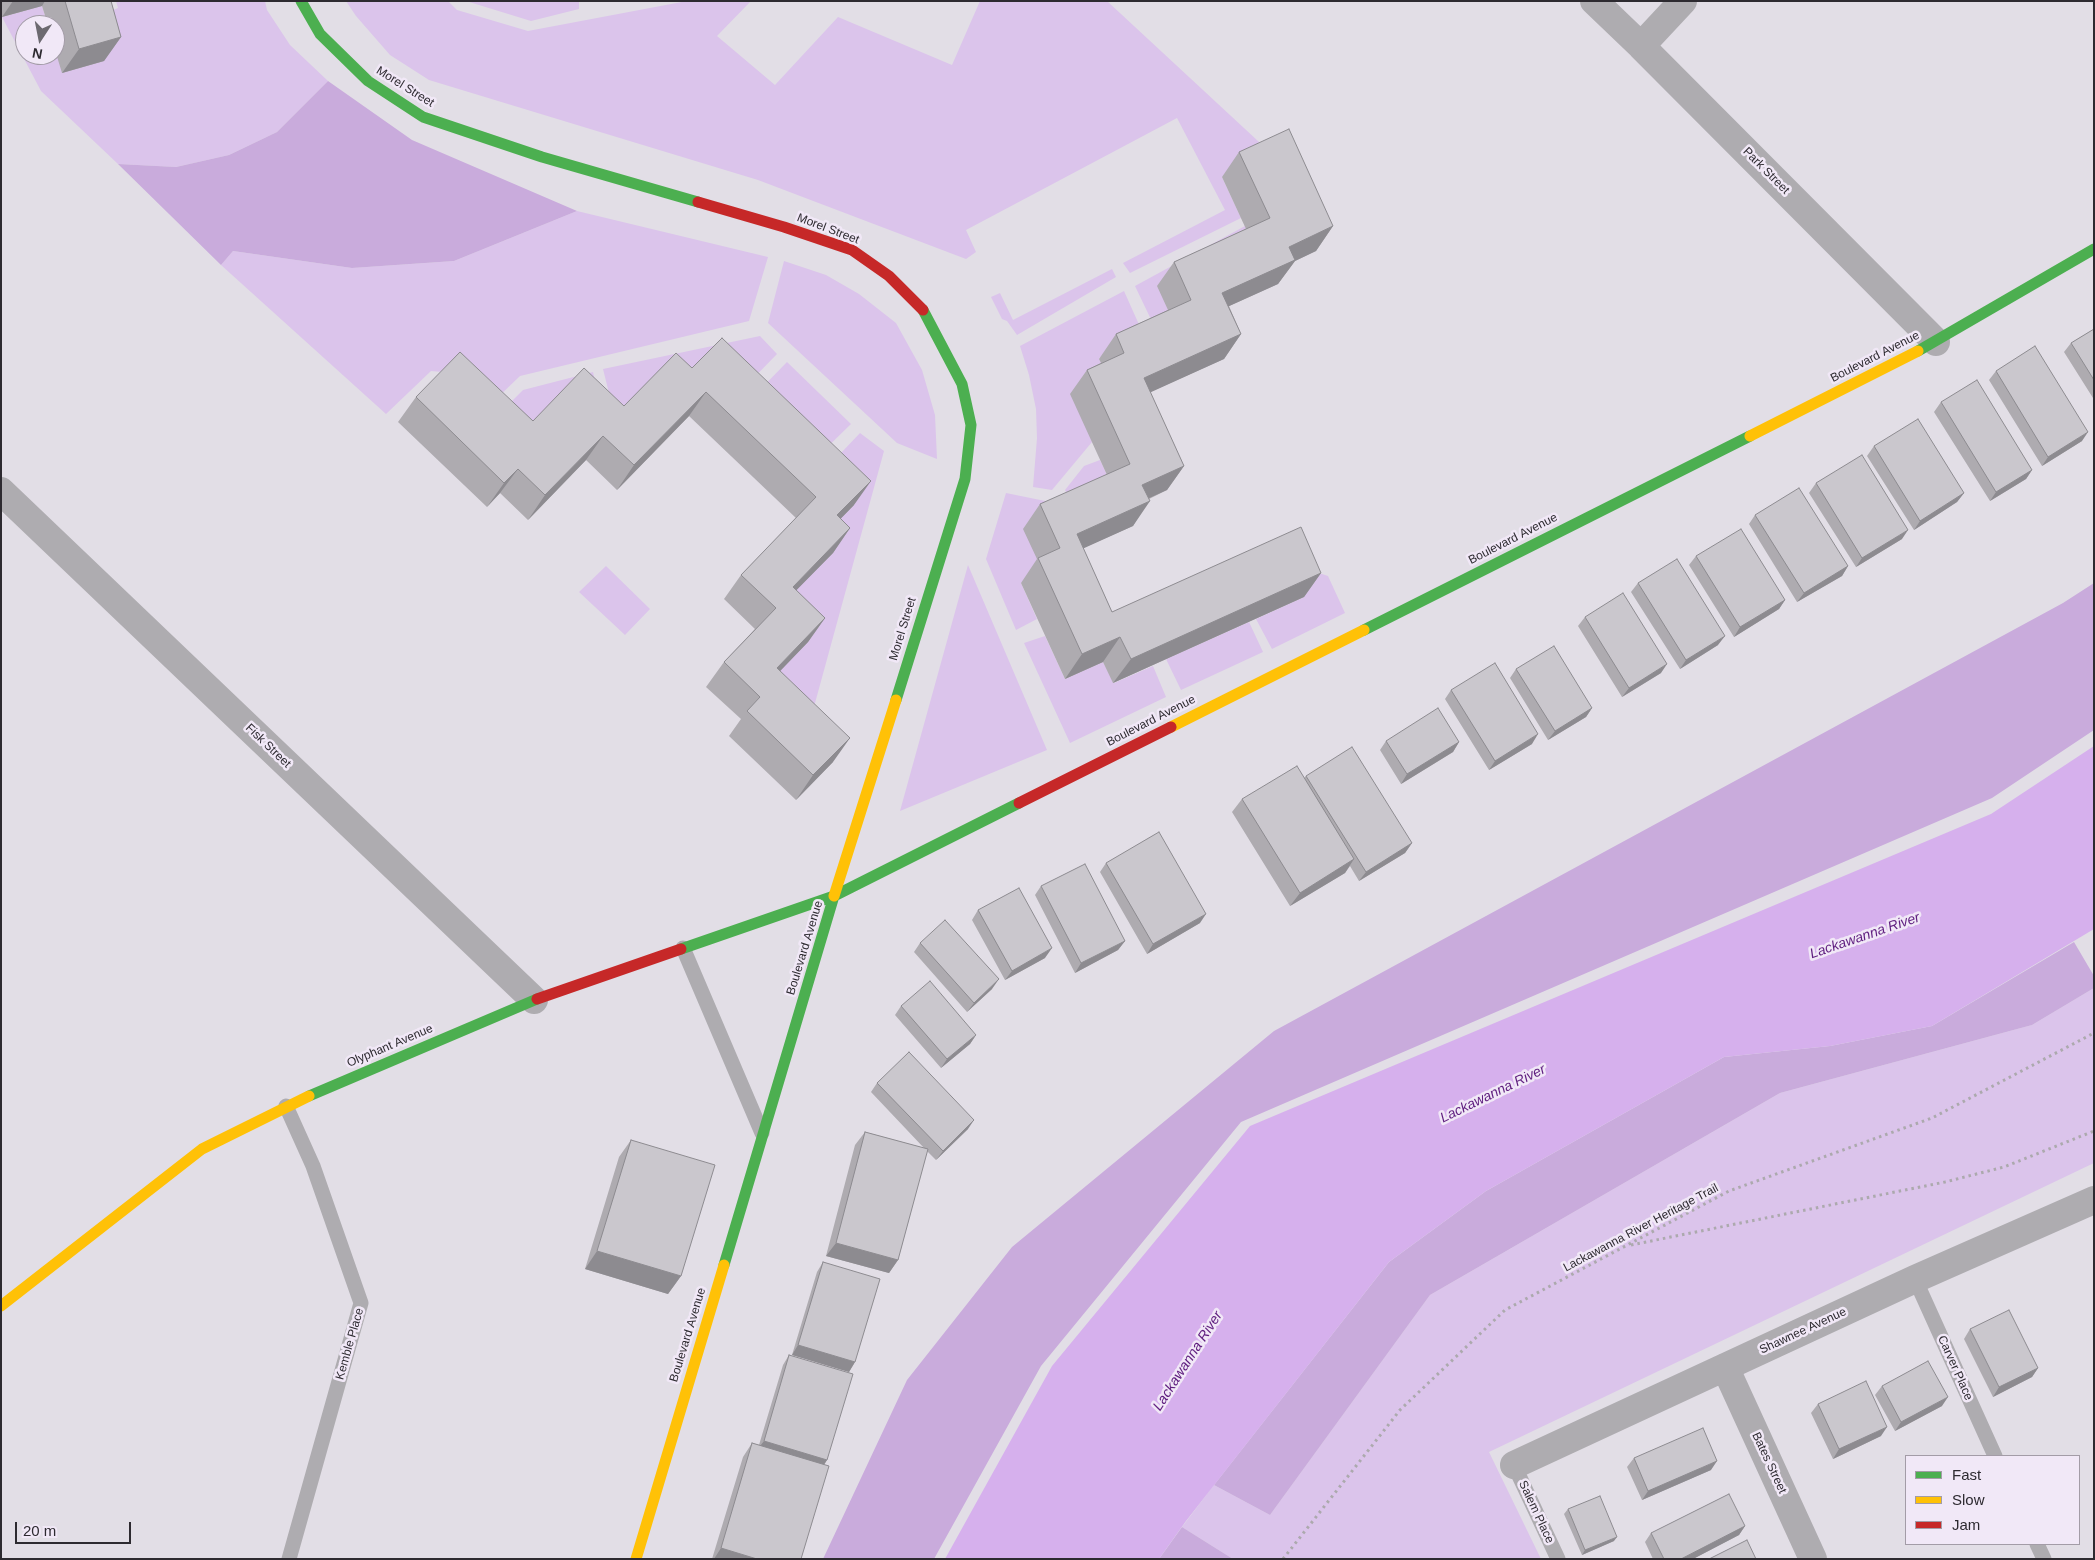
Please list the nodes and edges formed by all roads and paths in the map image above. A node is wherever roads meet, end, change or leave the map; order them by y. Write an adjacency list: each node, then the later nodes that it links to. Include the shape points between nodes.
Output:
1 (301, 1): 8 (street, Morel Street, via 320,34 368,81 423,116 542,157 852,250 889,276 922,308 962,384 971,425 965,479)
2 (1594, 1): 4 (street, Park Street)
3 (1683, 1): 4 (street)
4 (1641, 46): 6 (street, Park Street)
5 (2094, 250): 6 (street, Boulevard Avenue)
6 (1936, 342): 8 (street, Boulevard Avenue)
7 (1, 491): 10 (street, Fisk Street)
8 (834, 896): 9 (street, Olyphant Avenue); 14 (street, Boulevard Avenue)
9 (683, 948): 10 (street, Olyphant Avenue); 14 (lane)
10 (534, 1000): 12 (street, Olyphant Avenue)
11 (2094, 1033): 16 (path, Lackawanna River Heritage Trail, via 1932,1118 1729,1191)
12 (286, 1106): 18 (street, Olyphant Avenue, via 202,1149); 23 (lane, Kemble Place, via 312,1166 361,1303)
13 (2094, 1130): 16 (path, via 2004,1167 1945,1182)
14 (763, 1135): 24 (street, Boulevard Avenue)
15 (2094, 1200): 17 (street, Shawnee Avenue)
16 (1626, 1246): 25 (path, Lackawanna River Heritage Trail, via 1505,1310 1400,1410)
17 (1915, 1279): 19 (street, Shawnee Avenue); 20 (lane, Carver Place)
18 (1, 1306)
19 (1725, 1367): 21 (street, Shawnee Avenue); 27 (street, Bates Street)
20 (1995, 1455)
21 (1514, 1465): 26 (lane, Salem Place)
22 (2037, 1545): 28 (lane)
23 (289, 1559)
24 (636, 1559)
25 (1283, 1559)
26 (1558, 1559)
27 (1813, 1559)
28 (2044, 1559)

